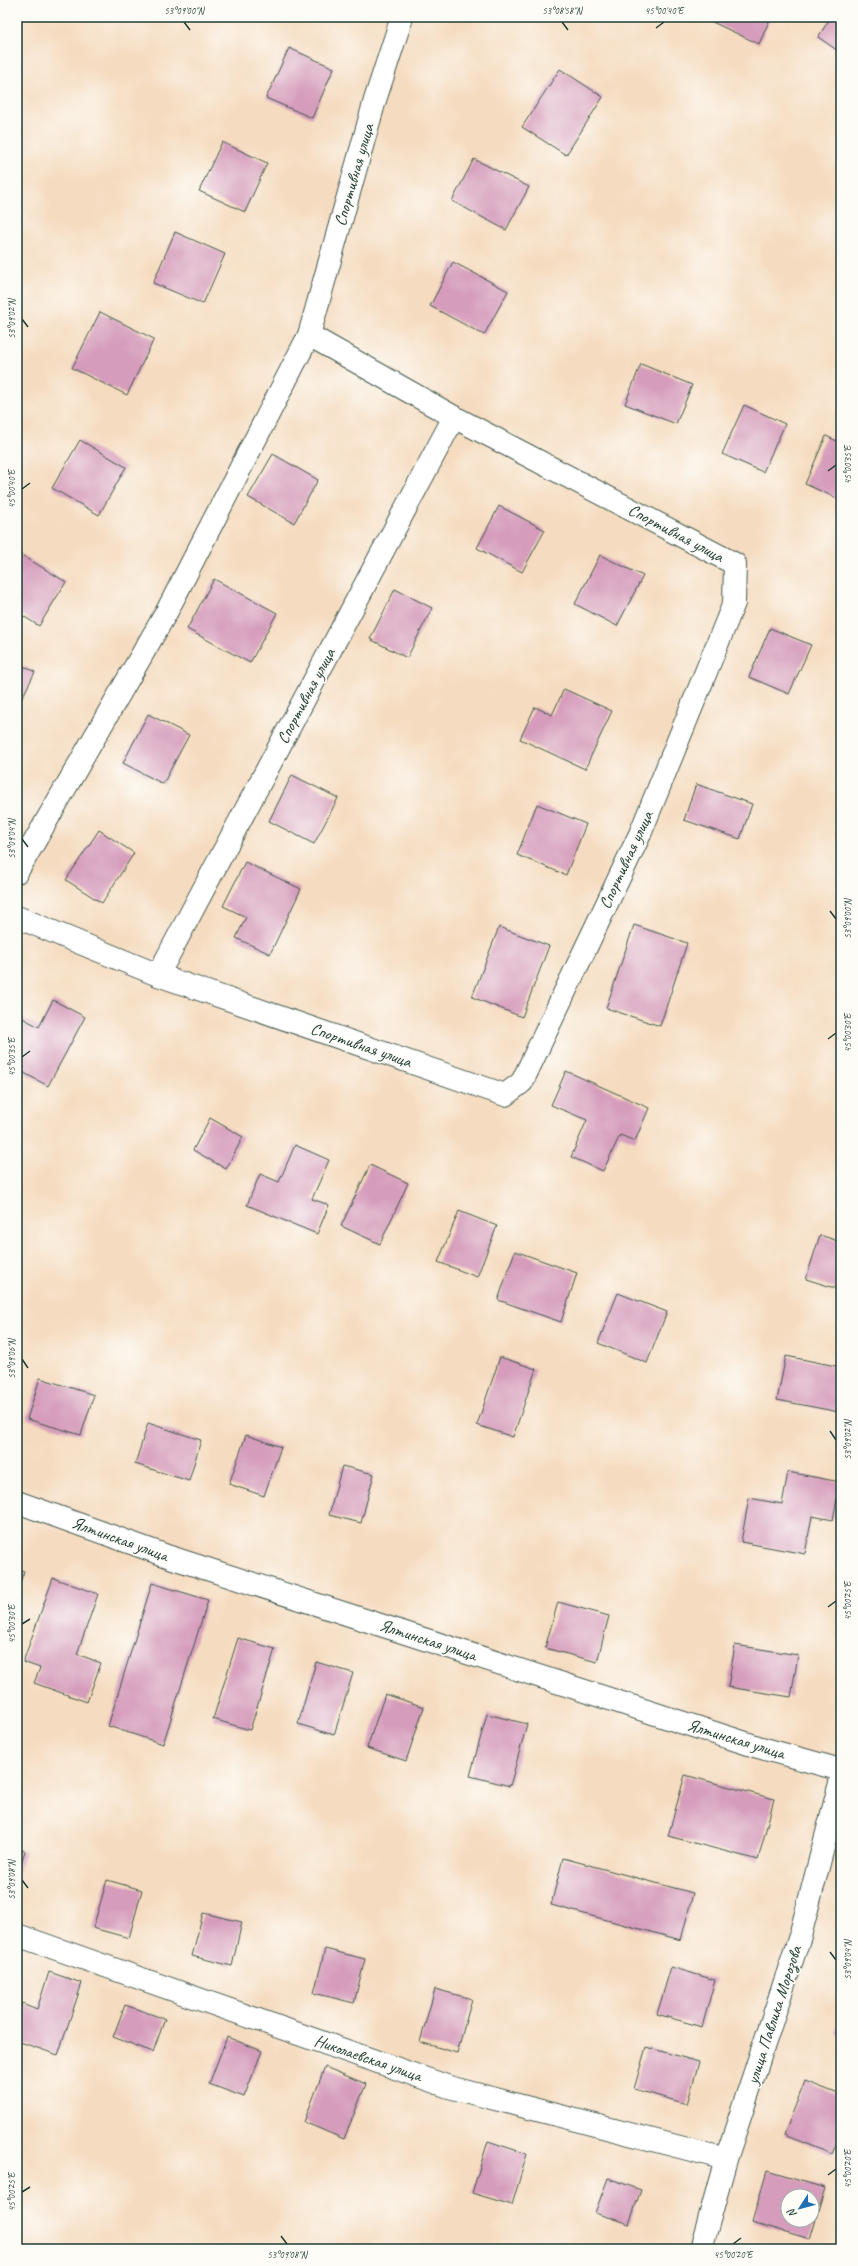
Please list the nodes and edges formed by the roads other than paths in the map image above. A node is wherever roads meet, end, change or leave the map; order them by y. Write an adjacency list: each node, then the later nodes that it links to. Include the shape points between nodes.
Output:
1 (402, 17): 2 (street, Спортивная улица, via 375,100)
2 (308, 335): 3 (street, Спортивная улица); 4 (street, Спортивная улица, via 166,612)
3 (454, 417): 6 (street, Спортивная улица); 6 (street, Спортивная улица, via 735,564 734,603 643,826 522,1082 505,1096)
4 (17, 872)
5 (17, 917): 6 (street, Спортивная улица)
6 (158, 975)
7 (17, 1502): 8 (street, Ялтинская улица, via 178,1560 758,1747)
8 (841, 1770)
9 (841, 1779): 11 (street, улица Павлика Морозова, via 800,1936)
10 (17, 1935): 11 (street, Николаевская улица, via 449,2087)
11 (726, 2159): 12 (street, улица Павлика Морозова)
12 (701, 2249)

